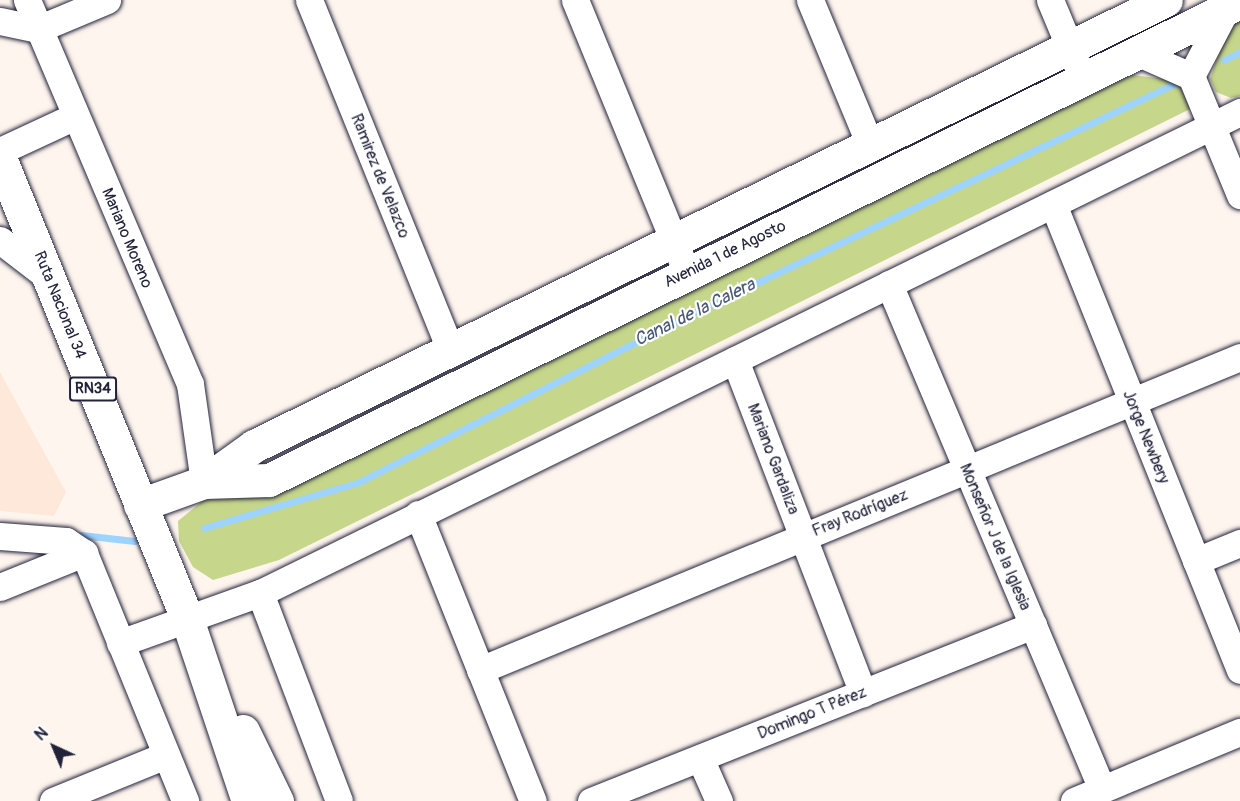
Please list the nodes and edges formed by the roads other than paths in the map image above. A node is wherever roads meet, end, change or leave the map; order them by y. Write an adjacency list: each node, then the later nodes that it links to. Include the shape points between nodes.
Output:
1 (27, 0): 10 (street, Mariano Moreno)
2 (107, 0): 10 (street)
3 (309, 0): 28 (street, Ramirez de Velazco)
4 (574, 0): 24 (street)
5 (810, 0): 18 (street)
6 (1050, 0): 11 (street)
7 (1166, 0): 11 (main road, Avenida 1 de Agosto)
8 (1233, 5): 12 (main road, Avenida 1 de Agosto); 13 (street)
9 (0, 21): 10 (street)
10 (38, 29): 16 (street, Mariano Moreno)
11 (1069, 47): 14 (street); 18 (main road, Avenida 1 de Agosto)
12 (1136, 51): 13 (street); 14 (main road, Avenida 1 de Agosto)
13 (1191, 75): 17 (street)
14 (1082, 77): 25 (main road, Avenida 1 de Agosto)
15 (1240, 112): 17 (street)
16 (75, 116): 19 (street); 33 (street, Mariano Moreno, via 190,384)
17 (1212, 126): 21 (street); 22 (street)
18 (870, 145): 24 (main road, Avenida 1 de Agosto)
19 (0, 151)
20 (0, 158): 26 (main road, Ruta Nacional 34 / RN34)
21 (1240, 195)
22 (1053, 204): 27 (street); 31 (street, Jorge Newbery)
23 (0, 240): 26 (street)
24 (674, 242): 25 (street); 28 (main road, Avenida 1 de Agosto)
25 (687, 273): 33 (main road, Avenida 1 de Agosto, via 269,480)
26 (48, 277): 34 (main road, Ruta Nacional 34 / RN34)
27 (889, 284): 30 (street); 32 (street, Monseñor J de la Iglesia)
28 (451, 351): 33 (main road, Avenida 1 de Agosto, via 254,446)
29 (1240, 357): 31 (street, Fray Rodríguez)
30 (735, 360): 35 (street); 37 (street, Mariano Gardaliza)
31 (1132, 401): 32 (street, Fray Rodríguez); 40 (street, Jorge Newbery)
32 (967, 470): 37 (street, Fray Rodríguez); 44 (street, Monseñor J de la Iglesia)
33 (204, 482): 34 (main road, Avenida 1 de Agosto)
34 (141, 505): 43 (main road, Ruta Nacional 34 / RN34)
35 (418, 514): 42 (street); 46 (street)
36 (0, 536): 39 (street, via 66,541)
37 (803, 537): 46 (street, Fray Rodríguez); 48 (street, Mariano Gardaliza)
38 (1240, 543): 40 (street)
39 (84, 553): 41 (street); 45 (street)
40 (1196, 561): 47 (street, Jorge Newbery)
41 (0, 587)
42 (260, 593): 43 (street); 57 (street)
43 (188, 619): 45 (street); 55 (main road, Ruta Nacional 34 / RN34); 56 (main road, Ruta Nacional 34 / RN34)
44 (1033, 625): 48 (street, Domingo T Pérez); 52 (street, Monseñor J de la Iglesia)
45 (120, 643): 50 (street)
46 (480, 670): 58 (street)
47 (1240, 670)
48 (863, 693): 51 (street, Domingo T Pérez)
49 (1240, 732): 52 (street)
50 (166, 755): 53 (street); 54 (street)
51 (700, 758): 59 (street, Domingo T Pérez); 60 (street)
52 (1102, 789): 61 (street)
53 (53, 801)
54 (185, 801)
55 (249, 801)
56 (277, 801)
57 (339, 801)
58 (533, 801)
59 (591, 801)
60 (719, 801)
61 (1074, 801)

